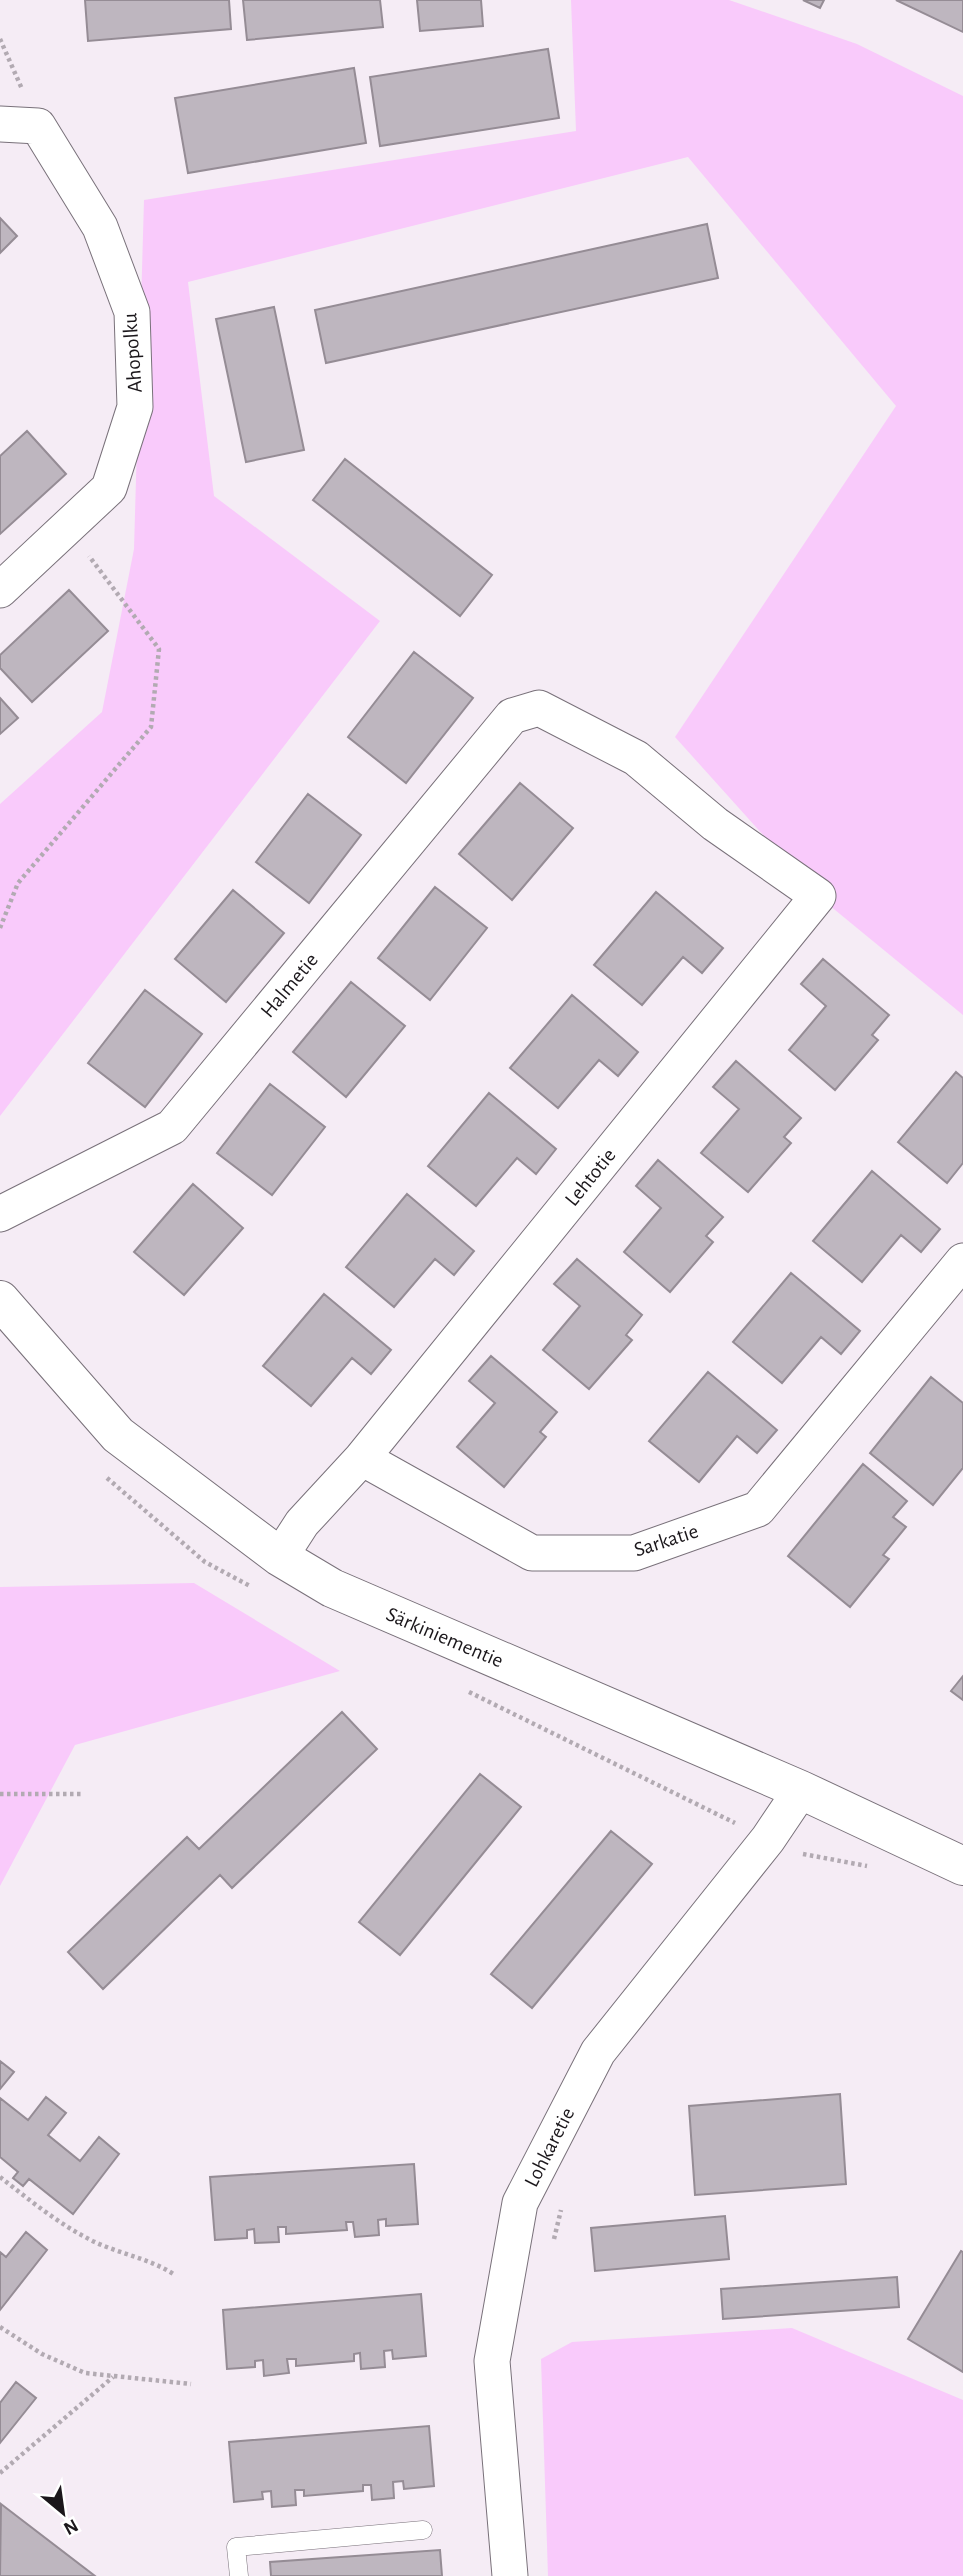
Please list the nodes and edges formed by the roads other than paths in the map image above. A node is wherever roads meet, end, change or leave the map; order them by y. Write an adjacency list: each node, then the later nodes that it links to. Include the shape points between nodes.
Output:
1 (0, 124): 2 (street, Ahopolku, via 38,125 100,227 132,312 135,407 109,488)
2 (0, 590)
3 (818, 895): 4 (street, Halmetie, via 716,824 636,758 539,708 512,716 172,1127); 7 (street, Lehtotie)
4 (0, 1214)
5 (963, 1261): 7 (street, Sarkatie, via 758,1509 635,1553 532,1553)
6 (0, 1300): 8 (street, Särkiniementie, via 118,1435)
7 (362, 1458): 8 (street, via 302,1524)
8 (280, 1557): 9 (street, Särkiniementie, via 332,1588)
9 (801, 1790): 10 (street, Särkiniementie); 13 (street, Lohkaretie, via 768,1839 598,2052 520,2203 492,2361)
10 (963, 1866)
11 (423, 2530): 12 (lane, via 236,2547)
12 (239, 2576)
13 (510, 2576)

